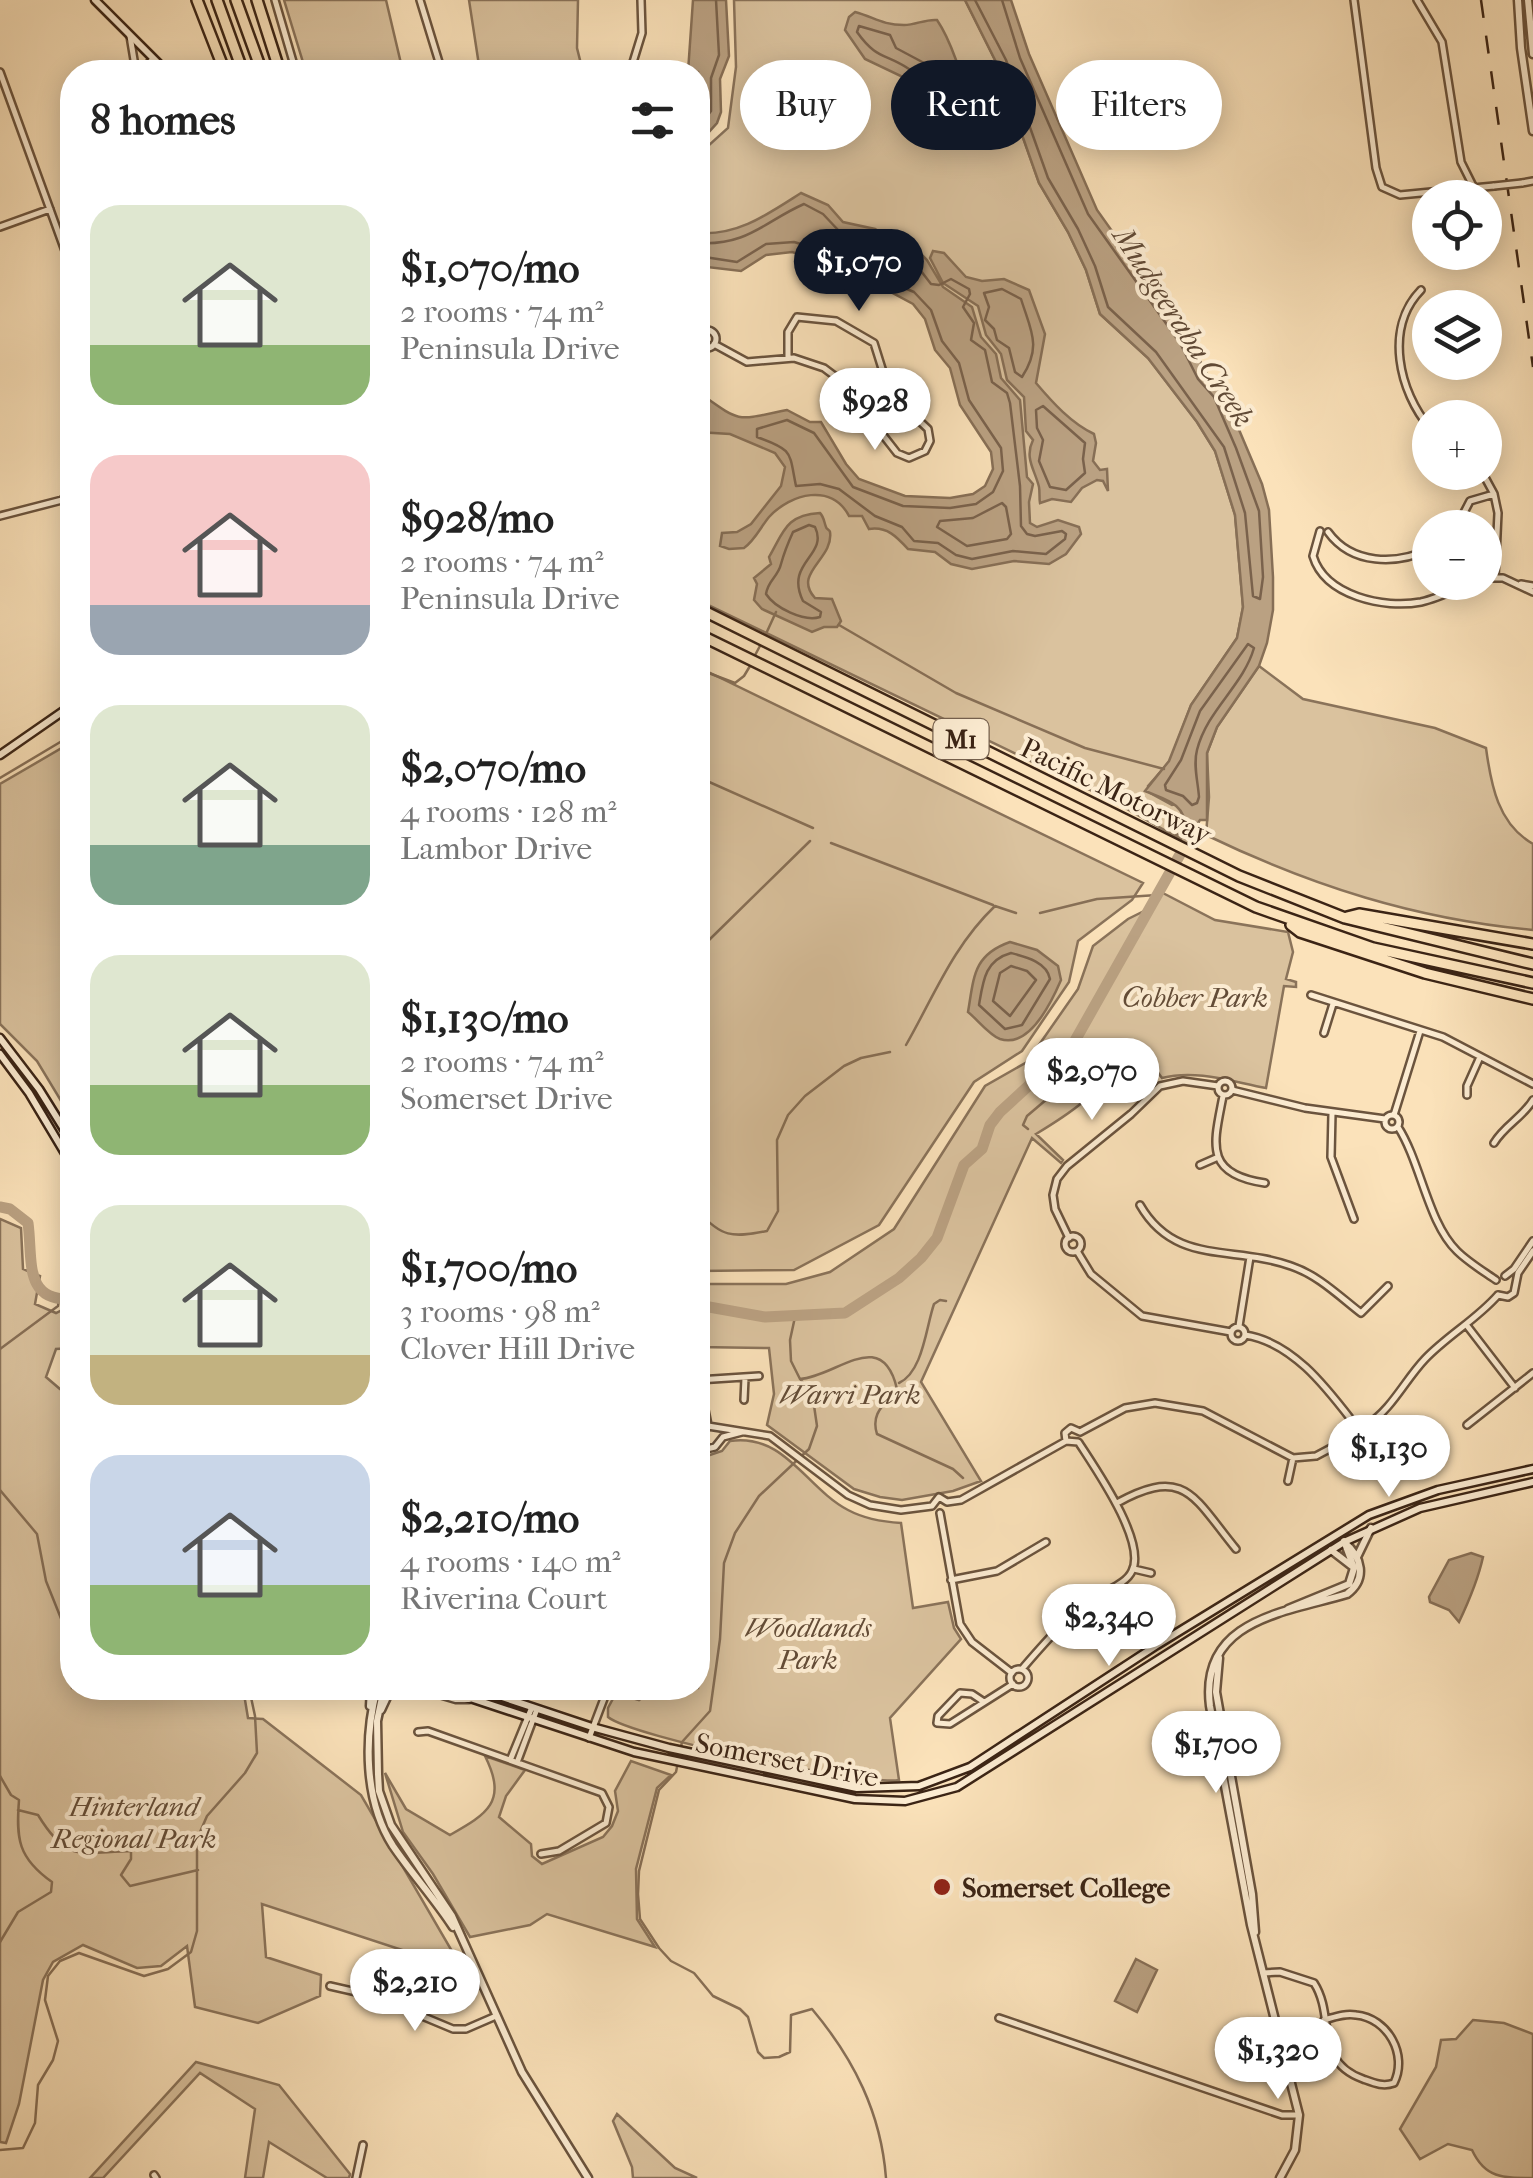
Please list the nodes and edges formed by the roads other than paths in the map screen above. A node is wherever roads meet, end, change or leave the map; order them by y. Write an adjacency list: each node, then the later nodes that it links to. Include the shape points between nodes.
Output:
1 (95, 0): 13 (main road)
2 (197, 0): 17 (highway)
3 (217, 0): 18 (highway)
4 (236, 0): 19 (highway)
5 (258, 0): 20 (highway)
6 (275, 0): 21 (street)
7 (420, 0): 22 (street)
8 (640, 0): 23 (street, via 642,33)
9 (1354, 0): 31 (street, via 1377,172 1382,187)
10 (1417, 0): 26 (street, via 1442,42)
11 (1518, 0): 25 (main road)
12 (1528, 0): 14 (main road)
13 (130, 36): 15 (main road); 16 (street)
14 (1533, 54)
15 (153, 58)
16 (135, 60)
17 (220, 60)
18 (239, 60)
19 (258, 60)
20 (276, 60)
21 (292, 60)
22 (438, 60)
23 (634, 60)
24 (0, 72): 32 (street)
25 (1533, 131)
26 (1466, 174): 27 (street); 28 (street)
27 (1465, 180)
28 (1469, 180)
29 (1533, 182): 30 (street, bridge)
30 (1502, 185)
31 (1412, 193)
32 (50, 209): 33 (street); 34 (street)
33 (0, 227)
34 (60, 237)
35 (1412, 299): 40 (street, via 1399,359)
36 (710, 332): 37 (street)
37 (714, 344): 38 (street); 39 (street, via 751,363)
38 (710, 346)
39 (788, 358): 39 (street, via 834,374 899,455 912,458 926,450 928,429 886,376 873,342 836,321 797,317 787,336)
40 (1412, 401)
41 (1492, 490): 42 (street)
42 (1494, 494): 44 (street, via 1470,500); 45 (street)
43 (60, 501): 46 (street)
44 (1465, 510)
45 (1497, 510)
46 (0, 516)
47 (1412, 556): 50 (street, via 1375,560 1348,551 1324,531 1313,556 1335,586 1369,600)
48 (1502, 579): 49 (street)
49 (1533, 589)
50 (1424, 600)
51 (710, 615): 58 (highway, Pacific Motorway / M1, via 1198,856)
52 (710, 640): 54 (highway, Pacific Motorway / M1)
53 (710, 645): 54 (highway)
54 (730, 651): 57 (highway, Pacific Motorway / M1)
55 (60, 713): 56 (main road)
56 (0, 755)
57 (1281, 917): 61 (highway, Pacific Motorway / M1, via 1388,952); 63 (highway, via 1300,932 1394,964)
58 (1344, 918): 59 (highway, via 1359,914); 60 (highway, Pacific Motorway / M1)
59 (1533, 944)
60 (1533, 964)
61 (1533, 983)
62 (1310, 995): 64 (street)
63 (1533, 999)
64 (1334, 1004): 65 (street); 66 (street)
65 (1420, 1031): 69 (street); 77 (street)
66 (1324, 1034)
67 (0, 1038): 79 (main road)
68 (0, 1054): 82 (main road)
69 (1480, 1056): 70 (street); 73 (street)
70 (1533, 1084)
71 (1218, 1086): 72 (street, via 1226,1081); 74 (street); 98 (street, via 1160,1086 1067,1166 1053,1195 1069,1238 1066,1248 1076,1250 1091,1274 1142,1316)
72 (1232, 1090): 74 (street); 76 (street)
73 (1468, 1094)
74 (1223, 1096): 83 (street)
75 (1533, 1100): 81 (street)
76 (1332, 1113): 78 (street); 87 (street, via 1330,1158)
77 (1394, 1116): 78 (street); 80 (street)
78 (1386, 1119): 80 (street, via 1389,1129)
79 (60, 1122)
80 (1398, 1127): 92 (street, via 1454,1250)
81 (1494, 1143)
82 (60, 1145)
83 (1217, 1158): 84 (street); 85 (street, via 1232,1173)
84 (1200, 1164)
85 (1264, 1183)
86 (1140, 1205): 90 (street, via 1174,1242)
87 (1354, 1219)
88 (1533, 1241): 91 (street)
89 (1533, 1251): 93 (street)
90 (1250, 1257): 94 (street, via 1304,1272 1361,1313); 96 (street)
91 (1505, 1276): 92 (street); 93 (street)
92 (1496, 1280): 95 (street)
93 (1515, 1282): 95 (street, via 1512,1296)
94 (1388, 1286)
95 (1498, 1295): 97 (street)
96 (1239, 1326): 98 (street); 99 (street)
97 (1467, 1326): 104 (street); 107 (street, via 1428,1356)
98 (1231, 1332): 99 (street, via 1236,1341)
99 (1246, 1335): 106 (street, via 1287,1354)
100 (1533, 1373): 104 (street)
101 (760, 1376): 102 (street)
102 (744, 1378): 103 (street); 105 (street)
103 (710, 1379)
104 (1515, 1388): 108 (street)
105 (744, 1400)
106 (1353, 1422): 107 (street); 114 (street)
107 (1367, 1425): 114 (street, via 1364,1440)
108 (1468, 1425)
109 (710, 1426): 110 (street)
110 (718, 1427): 111 (street); 113 (street)
111 (746, 1430): 113 (street); 124 (street, via 770,1436 870,1505)
112 (1080, 1432): 115 (street, via 1068,1429); 116 (street); 118 (street, via 1131,1406 1162,1403 1211,1414)
113 (723, 1437): 117 (street)
114 (1350, 1438): 118 (street, via 1316,1456)
115 (1066, 1440): 116 (street); 122 (street, via 981,1491)
116 (1078, 1442): 123 (street)
117 (710, 1447)
118 (1292, 1458): 120 (street)
119 (1533, 1469): 127 (main road, Somerset Drive, via 1417,1496)
120 (1288, 1481)
121 (1533, 1482): 126 (main road, Somerset Drive, via 1442,1501)
122 (947, 1502): 124 (street, via 940,1497); 125 (street)
123 (1116, 1503): 130 (street, via 1157,1484 1177,1487); 134 (street, via 1135,1553)
124 (932, 1506): 125 (street)
125 (940, 1513): 136 (street)
126 (1372, 1527): 129 (main road, Somerset Drive); 132 (main road)
127 (1338, 1532): 129 (main road); 149 (main road, Somerset Drive, via 983,1759 938,1781 857,1788)
128 (1046, 1542): 136 (street, via 997,1571)
129 (1344, 1542): 131 (main road, Somerset Drive); 132 (main road); 133 (main road)
130 (1236, 1549)
131 (1331, 1550): 133 (main road); 152 (main road, Somerset Drive, via 944,1792 873,1802)
132 (1357, 1558): 137 (main road, via 1360,1578 1350,1592)
133 (1354, 1568): 137 (main road, via 1345,1586)
134 (1133, 1569): 135 (street); 138 (street, via 1067,1617)
135 (1151, 1574)
136 (951, 1580): 139 (street, via 964,1630)
137 (1286, 1609): 158 (main road, via 1242,1628 1208,1683)
138 (1022, 1669): 139 (street); 140 (street, via 1028,1681)
139 (1012, 1673): 140 (street)
140 (1013, 1684): 146 (street)
141 (377, 1700): 151 (main road)
142 (386, 1700): 151 (main road)
143 (476, 1700): 148 (main road, Somerset Drive)
144 (511, 1700): 147 (main road, Somerset Drive)
145 (603, 1700): 149 (street)
146 (984, 1702): 146 (street, via 950,1724 939,1726 938,1716 956,1695 968,1692)
147 (535, 1708): 148 (street); 149 (main road, Somerset Drive)
148 (530, 1719): 152 (main road, Somerset Drive); 153 (street)
149 (592, 1727): 152 (street)
150 (418, 1732): 153 (street)
151 (374, 1736): 154 (main road, via 379,1792); 156 (main road, via 371,1783 378,1815)
152 (588, 1738)
153 (515, 1759): 155 (street, via 592,1787 609,1807 601,1828 559,1852)
154 (391, 1826): 156 (main road, via 415,1867); 157 (main road)
155 (541, 1854)
156 (412, 1873): 157 (main road)
157 (462, 1941): 160 (main road)
158 (1263, 1973): 162 (street, via 1314,1983); 163 (main road)
159 (330, 1986): 160 (street, via 374,1996 453,2030)
160 (497, 2016): 166 (main road, via 522,2072)
161 (999, 2018): 163 (street, via 1282,2115)
162 (1324, 2020): 162 (street, via 1343,2068 1378,2084 1394,2082 1398,2052 1383,2026 1357,2014)
163 (1299, 2115): 167 (main road, via 1295,2150)
164 (363, 2145): 165 (street)
165 (356, 2178)
166 (588, 2178)
167 (1280, 2178)

